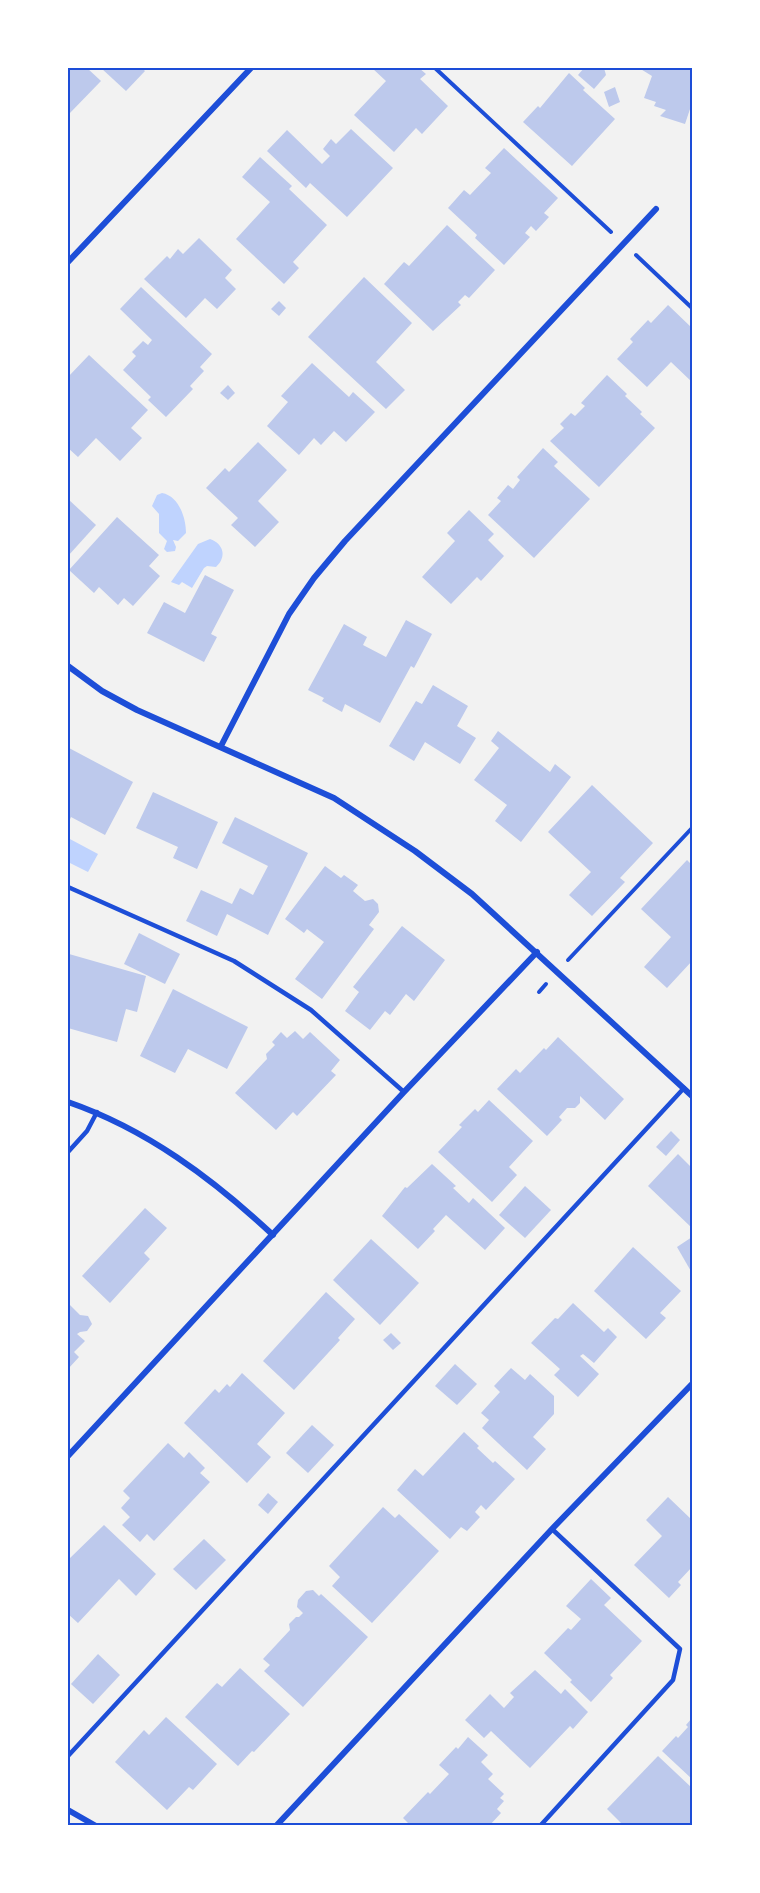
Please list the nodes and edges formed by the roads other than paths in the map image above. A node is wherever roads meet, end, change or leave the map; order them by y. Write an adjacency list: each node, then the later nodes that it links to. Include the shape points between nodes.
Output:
1 (251, 68): 3 (street)
2 (656, 209): 5 (street, via 314,578 290,614)
3 (68, 262)
4 (68, 666): 5 (street, via 137,710)
5 (221, 746): 7 (street, via 334,798 472,894)
6 (68, 886): 9 (lane, via 254,973 311,1010)
7 (537, 952): 8 (street); 9 (street)
8 (684, 1088): 10 (street); 18 (lane)
9 (404, 1092): 14 (street)
10 (693, 1096)
11 (68, 1102): 12 (street)
12 (97, 1112): 13 (lane, via 87,1131); 14 (street, via 179,1158)
13 (68, 1152)
14 (273, 1235): 16 (street)
15 (693, 1384): 17 (street)
16 (68, 1456)
17 (552, 1529): 21 (street); 22 (lane, via 680,1649 673,1680)
18 (68, 1756)
19 (68, 1810): 20 (street)
20 (96, 1826)
21 (276, 1826)
22 (540, 1826)

